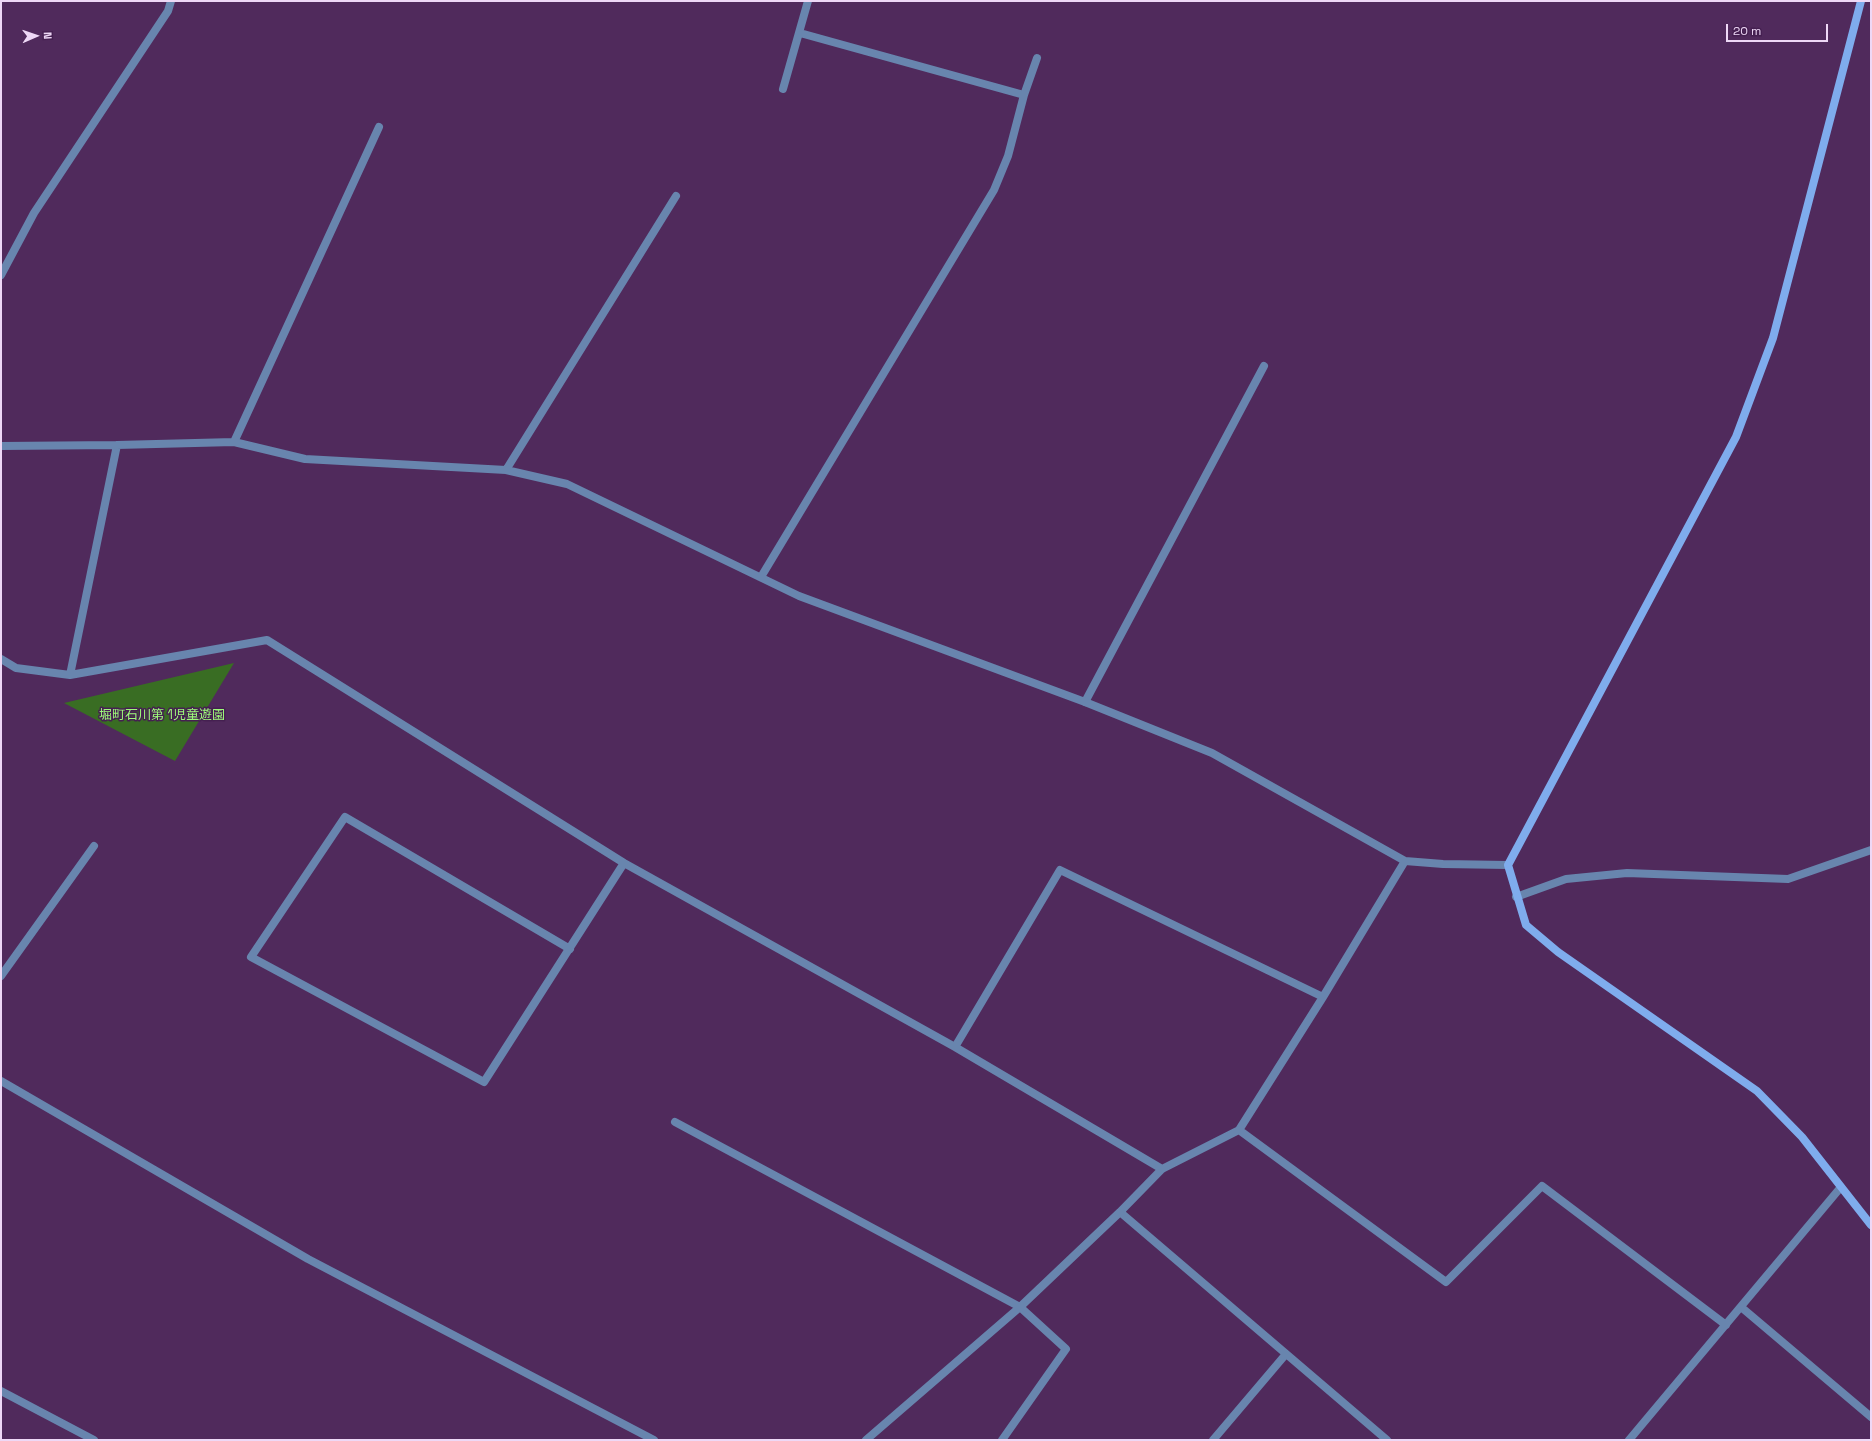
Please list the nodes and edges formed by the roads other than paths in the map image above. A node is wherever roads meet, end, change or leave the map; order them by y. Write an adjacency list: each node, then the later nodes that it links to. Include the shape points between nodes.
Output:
1 (171, 1): 10 (street, via 168,12 34,213)
2 (808, 1): 4 (street)
3 (1861, 1): 24 (street, via 1773,338 1736,437)
4 (800, 33): 6 (street); 7 (street)
5 (1037, 58): 7 (street)
6 (783, 89)
7 (1024, 95): 16 (street, via 1008,156 994,190)
8 (380, 127): 12 (street)
9 (676, 196): 15 (street)
10 (1, 275)
11 (1264, 366): 19 (street)
12 (234, 442): 13 (street); 15 (street, via 305,460)
13 (116, 445): 14 (street); 18 (street)
14 (1, 446)
15 (506, 470): 16 (street, via 567,484)
16 (761, 578): 19 (street, via 799,596)
17 (1, 659): 18 (street, via 16,668)
18 (70, 675): 23 (street, via 267,640)
19 (1085, 702): 22 (street, via 1212,754)
20 (94, 846): 27 (street)
21 (1871, 850): 25 (street, via 1788,879 1627,872 1566,879)
22 (1405, 860): 24 (street, via 1443,864); 28 (street)
23 (624, 863): 26 (street); 29 (street)
24 (1508, 865): 25 (street)
25 (1516, 898): 34 (street, via 1526,925 1558,952 1757,1091 1802,1137)
26 (570, 949): 26 (street, via 484,1082 251,957 345,817)
27 (1, 976)
28 (1323, 997): 29 (street, via 1060,870); 32 (street)
29 (955, 1047): 33 (street)
30 (1, 1081): 44 (street, via 308,1259)
31 (675, 1122): 38 (street)
32 (1239, 1130): 33 (street); 39 (street, via 1446,1282 1542,1186)
33 (1162, 1169): 35 (street)
34 (1841, 1187): 36 (street); 37 (street)
35 (1120, 1212): 38 (street); 40 (street)
36 (1871, 1225)
37 (1741, 1307): 39 (street); 42 (street)
38 (1020, 1308): 45 (street); 46 (street, via 1066,1349)
39 (1726, 1325): 49 (street)
40 (1286, 1354): 47 (street); 48 (street)
41 (1, 1391): 43 (street)
42 (1871, 1417)
43 (94, 1440)
44 (654, 1440)
45 (866, 1440)
46 (1002, 1440)
47 (1213, 1440)
48 (1387, 1440)
49 (1629, 1440)

